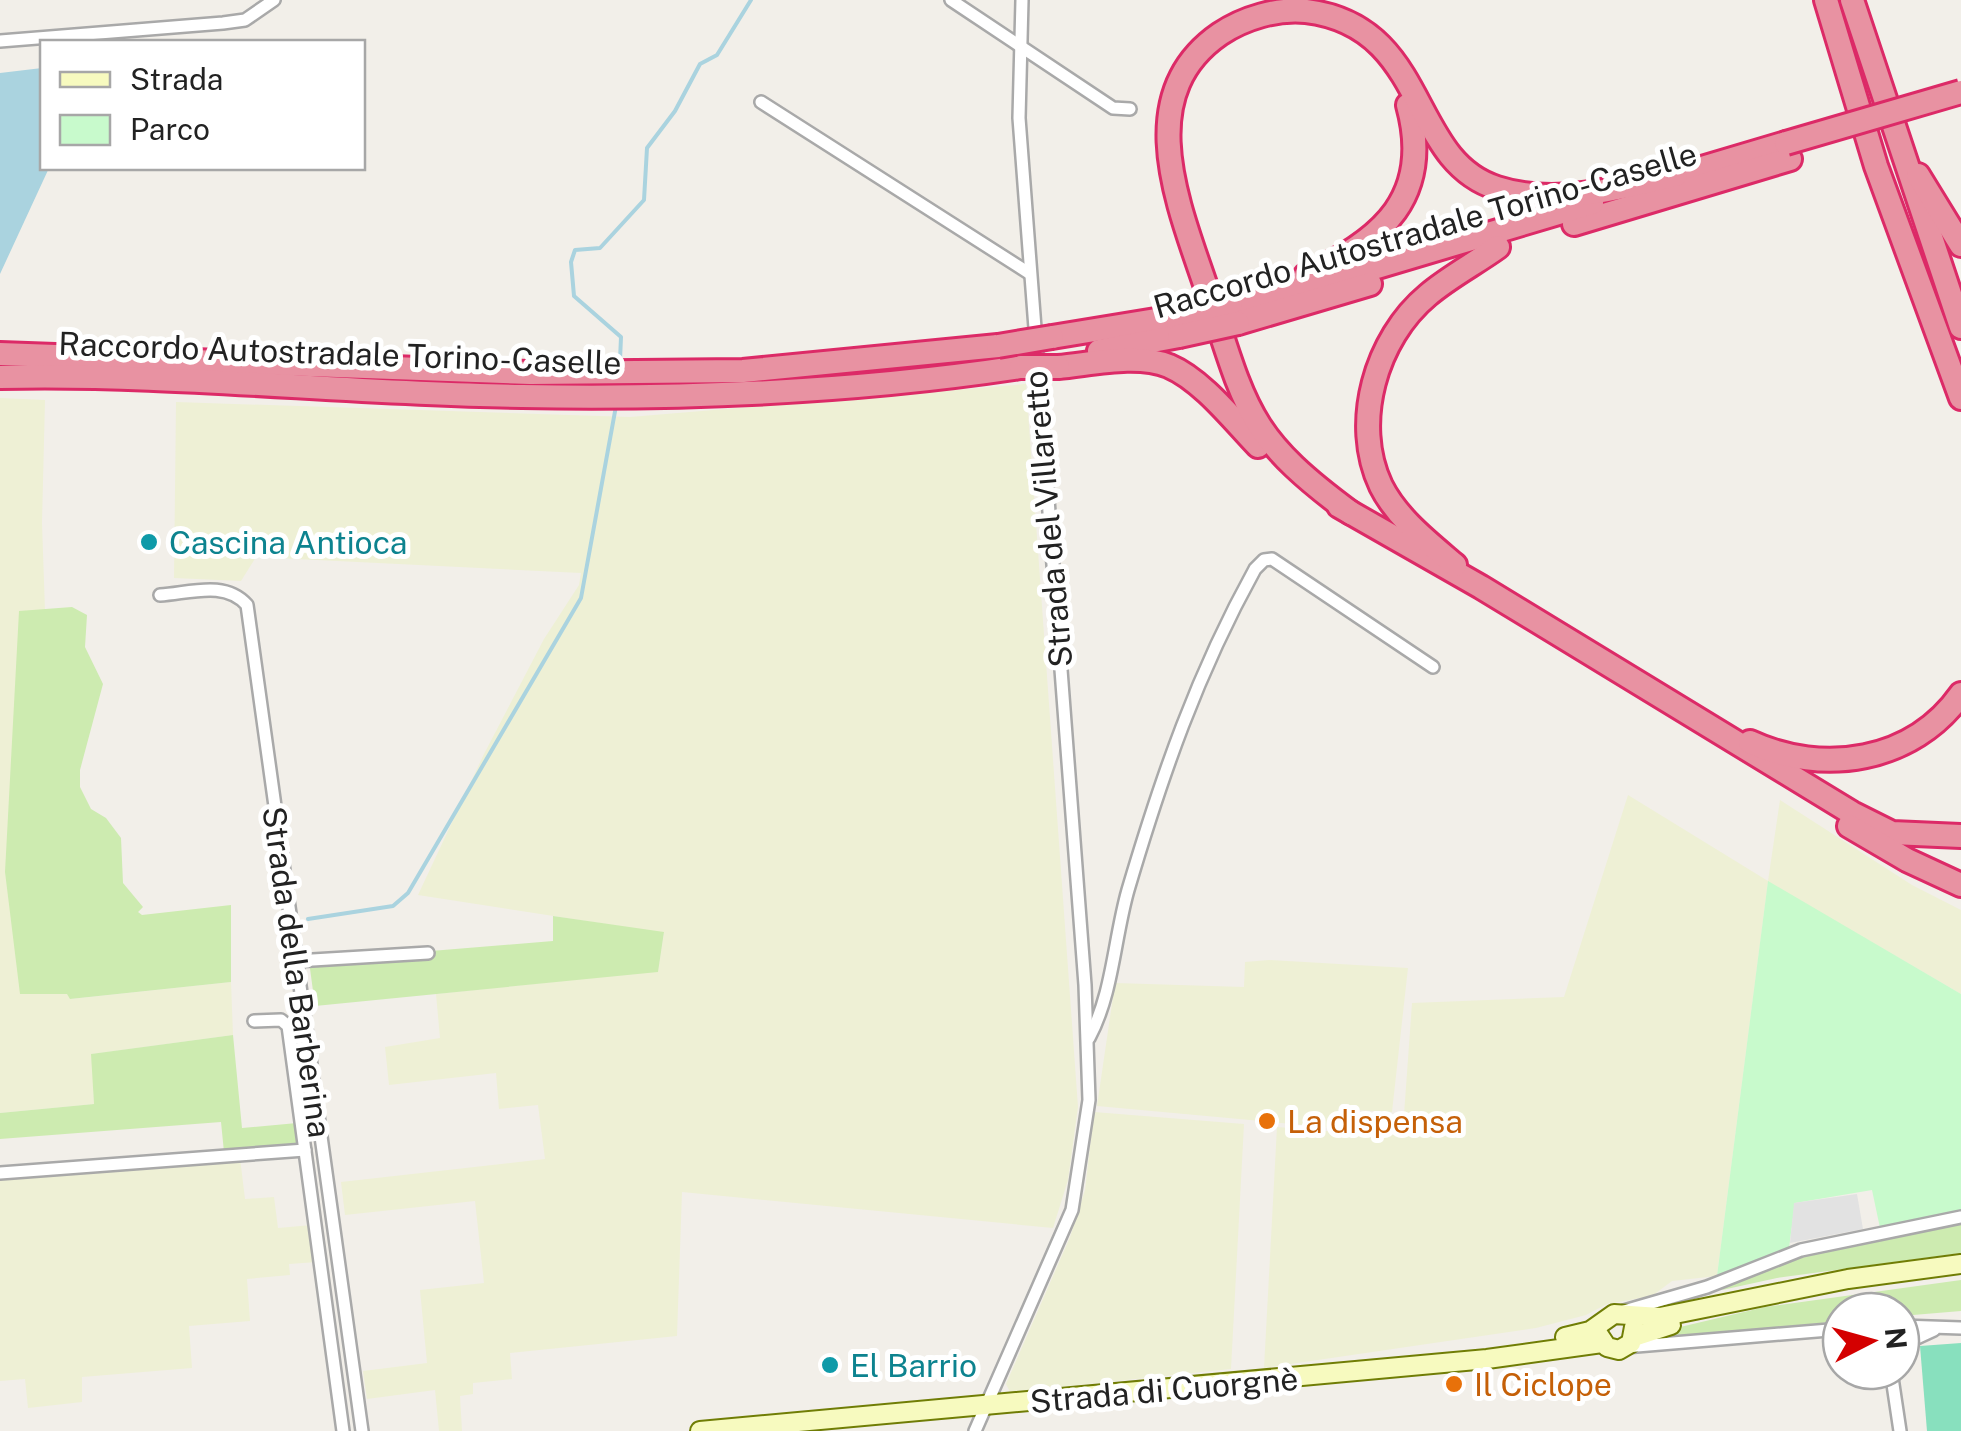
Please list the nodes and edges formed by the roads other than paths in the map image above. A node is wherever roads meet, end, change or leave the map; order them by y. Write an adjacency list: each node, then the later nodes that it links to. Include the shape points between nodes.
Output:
1 (274, 0): 7 (street, via 245,20)
2 (951, 0): 8 (street)
3 (1022, 0): 8 (street, Strada del Villaretto)
4 (1826, 0): 25 (highway, via 1876,166)
5 (1852, 0): 13 (highway)
6 (1369, 38): 15 (highway, via 1411,82 1432,132 1456,162 1494,188 1566,196); 19 (highway, via 1398,78 1415,131 1408,194 1392,219 1341,259); 26 (highway, via 1330,16 1303,11 1249,19 1211,41 1184,72 1167,127 1174,186 1246,406 1284,461)
7 (0, 40)
8 (1018, 43): 11 (street, via 1113,108); 18 (street, Strada del Villaretto)
9 (1961, 92): 14 (highway, Raccordo Autostradale Torino-Caselle, bridge)
10 (761, 102): 18 (street)
11 (1130, 108)
12 (1961, 108): 14 (highway, Raccordo Autostradale Torino-Caselle)
13 (1896, 140): 16 (highway); 20 (highway)
14 (1788, 151): 15 (highway, Raccordo Autostradale Torino-Caselle); 17 (highway, Raccordo Autostradale Torino-Caselle)
15 (1676, 175): 19 (highway, Raccordo Autostradale Torino-Caselle)
16 (1961, 244)
17 (1498, 247): 19 (highway, Raccordo Autostradale Torino-Caselle); 27 (highway, via 1428,294 1396,331 1376,372 1368,416 1381,486 1404,519)
18 (1029, 273): 38 (street, Strada del Villaretto)
19 (1238, 308): 22 (highway, Raccordo Autostradale Torino-Caselle, bridge)
20 (1961, 328)
21 (0, 354): 23 (highway, Raccordo Autostradale Torino-Caselle)
22 (1055, 355): 23 (highway, Raccordo Autostradale Torino-Caselle, bridge, via 998,346 743,371 530,374); 23 (highway, Raccordo Autostradale Torino-Caselle, bridge, via 1010,369 810,391 522,396); 26 (highway, via 1168,366 1212,400 1286,476)
23 (50, 365): 24 (highway, Raccordo Autostradale Torino-Caselle)
24 (0, 378)
25 (1961, 398)
26 (1351, 513): 27 (highway)
27 (1480, 587): 31 (highway)
28 (160, 595): 36 (street, Strada della Barberina, via 220,589 248,605)
29 (1432, 668): 38 (street, Strada del Villaretto, via 1272,559 1255,569 1188,703 1124,905 1100,1018)
30 (1961, 694): 31 (highway, via 1930,729 1866,758 1792,756)
31 (1696, 717): 32 (highway)
32 (1771, 766): 33 (highway, via 1892,833); 34 (highway, via 1859,833)
33 (1961, 836)
34 (1961, 884)
35 (428, 953): 36 (street)
36 (296, 961): 57 (street, Strada della Barberina)
37 (254, 1021): 39 (street, Strada della Barberina, via 288,1026)
38 (1088, 1038): 55 (street, Strada del Villaretto, via 1089,1100 1072,1210)
39 (305, 1150): 40 (street, Strada della Barberina); 56 (street, Strada della Barberina)
40 (0, 1173)
41 (1961, 1217): 44 (street, via 1800,1250)
42 (1961, 1264): 43 (main road)
43 (1784, 1294): 44 (main road, via 1660,1318); 51 (main road)
44 (1623, 1316): 50 (main road, Strada di Cuorgnè); 51 (main road)
45 (1921, 1327): 46 (street)
46 (1943, 1328): 47 (street); 49 (street)
47 (1961, 1328)
48 (1821, 1330): 51 (street)
49 (1921, 1333)
50 (1601, 1334): 51 (main road, via 1612,1350); 55 (main road, Strada di Cuorgnè, via 1447,1360)
51 (1630, 1342)
52 (1895, 1391): 54 (street)
53 (1898, 1391): 54 (street)
54 (1898, 1403): 60 (street)
55 (987, 1405): 58 (main road, Strada di Cuorgnè); 59 (street, Strada del Villaretto)
56 (343, 1431)
57 (362, 1431)
58 (700, 1431)
59 (976, 1431)
60 (1900, 1431)

